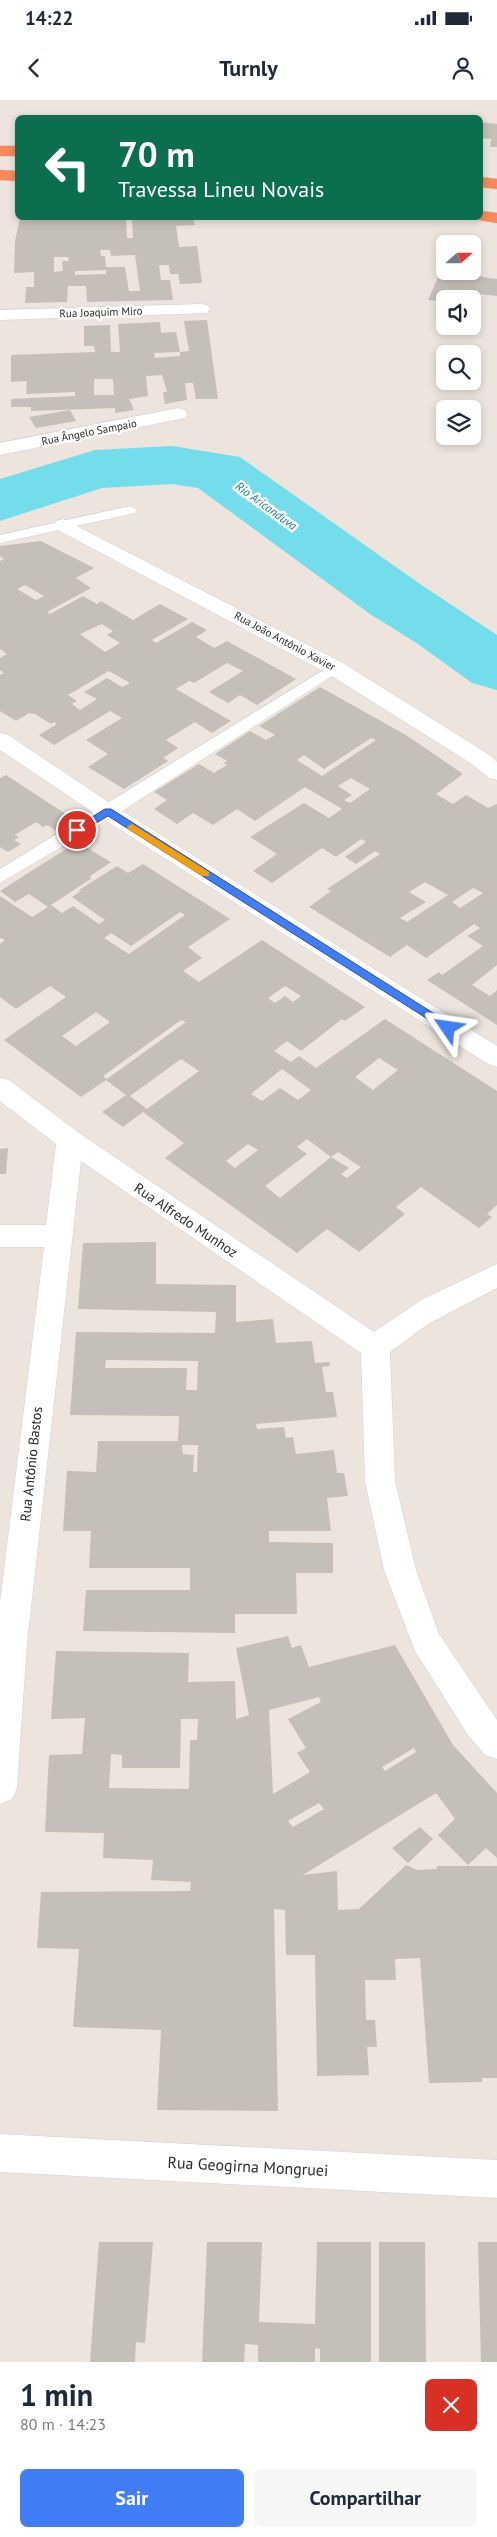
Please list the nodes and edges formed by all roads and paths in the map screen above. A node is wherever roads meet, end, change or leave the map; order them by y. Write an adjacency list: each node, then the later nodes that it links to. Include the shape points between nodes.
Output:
1 (0, 151): 2 (highway)
2 (15, 151)
3 (483, 182): 4 (highway)
4 (497, 184)
5 (483, 216): 6 (highway)
6 (497, 218)
7 (201, 309): 8 (street, Rua Joaquim Miro)
8 (0, 315)
9 (178, 414): 10 (street, Rua Ângelo Sampaio)
10 (0, 449)
11 (130, 510): 12 (lane)
12 (63, 525): 13 (lane); 14 (street, Rua João Antônio Xavier)
13 (0, 539)
14 (335, 668): 16 (street, Rua João Antônio Xavier, via 480,758); 17 (lane)
15 (0, 740): 17 (street)
16 (497, 773)
17 (108, 812): 18 (lane); 19 (street)
18 (0, 877)
19 (497, 1058)
20 (0, 1087): 21 (street, Rua Alfredo Munhoz)
21 (70, 1140): 23 (street, Rua Antônio Bastos); 25 (street, Rua Alfredo Munhoz)
22 (0, 1236): 23 (street)
23 (57, 1236): 26 (street, Rua Antônio Bastos)
24 (497, 1275): 25 (street, via 422,1313 394,1330)
25 (375, 1348): 27 (street, via 380,1481 400,1570 426,1641 480,1724)
26 (6, 1643): 28 (street, Rua Antônio Bastos)
27 (497, 1744)
28 (0, 1788)
29 (0, 2154): 30 (street, Rua Geogirna Mongruei)
30 (497, 2180)

